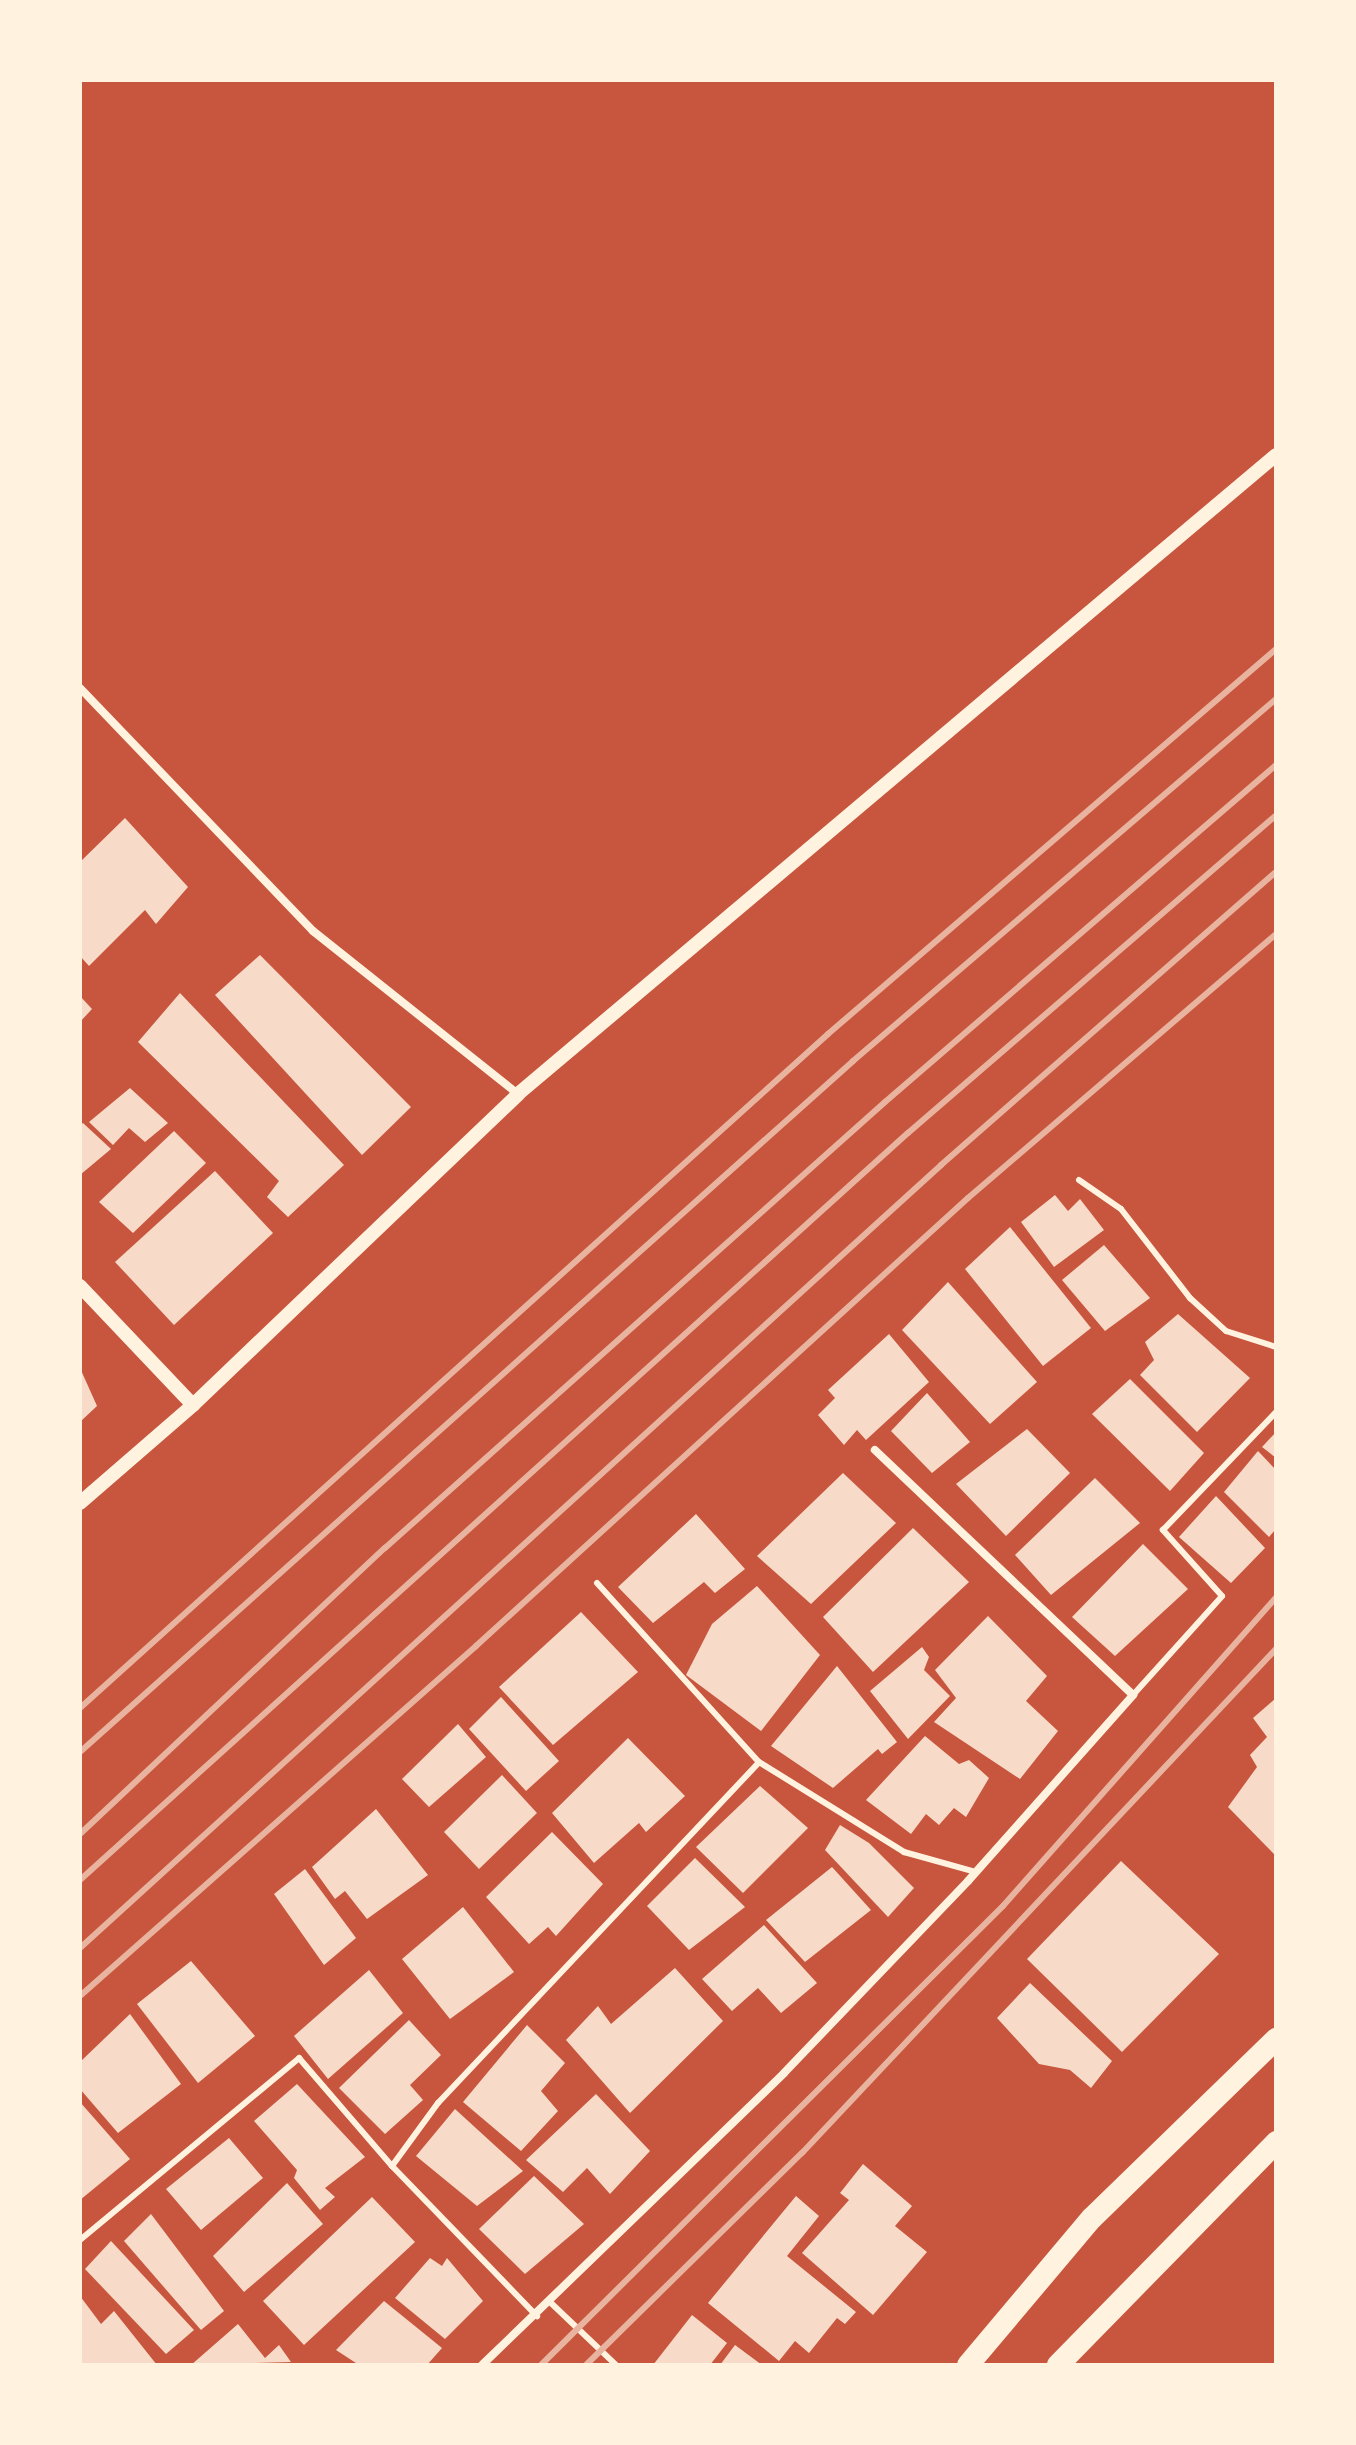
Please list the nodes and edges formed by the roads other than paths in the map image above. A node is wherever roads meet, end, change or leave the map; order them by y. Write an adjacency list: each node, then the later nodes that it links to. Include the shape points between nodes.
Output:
1 (1276, 455): 3 (street)
2 (80, 688): 3 (street, via 313,931)
3 (518, 1094): 7 (street)
4 (1079, 1180): 6 (lane, via 1121,1209 1190,1298 1226,1331)
5 (80, 1286): 7 (street)
6 (1276, 1347)
7 (193, 1405): 10 (street)
8 (1276, 1412): 12 (lane, via 1163,1530 1222,1596)
9 (875, 1450): 12 (street)
10 (80, 1503)
11 (597, 1583): 13 (lane)
12 (1133, 1695): 14 (street)
13 (759, 1762): 14 (lane, via 904,1852); 17 (lane, via 438,2103)
14 (976, 1872): 19 (street, via 784,2073)
15 (1276, 2039): 23 (highway, via 1092,2218)
16 (1276, 2142): 24 (highway)
17 (392, 2166): 18 (lane, via 299,2058); 20 (lane)
18 (80, 2240)
19 (551, 2303): 20 (street); 22 (lane)
20 (537, 2316): 21 (street)
21 (482, 2365)
22 (616, 2365)
23 (968, 2365)
24 (1058, 2365)

